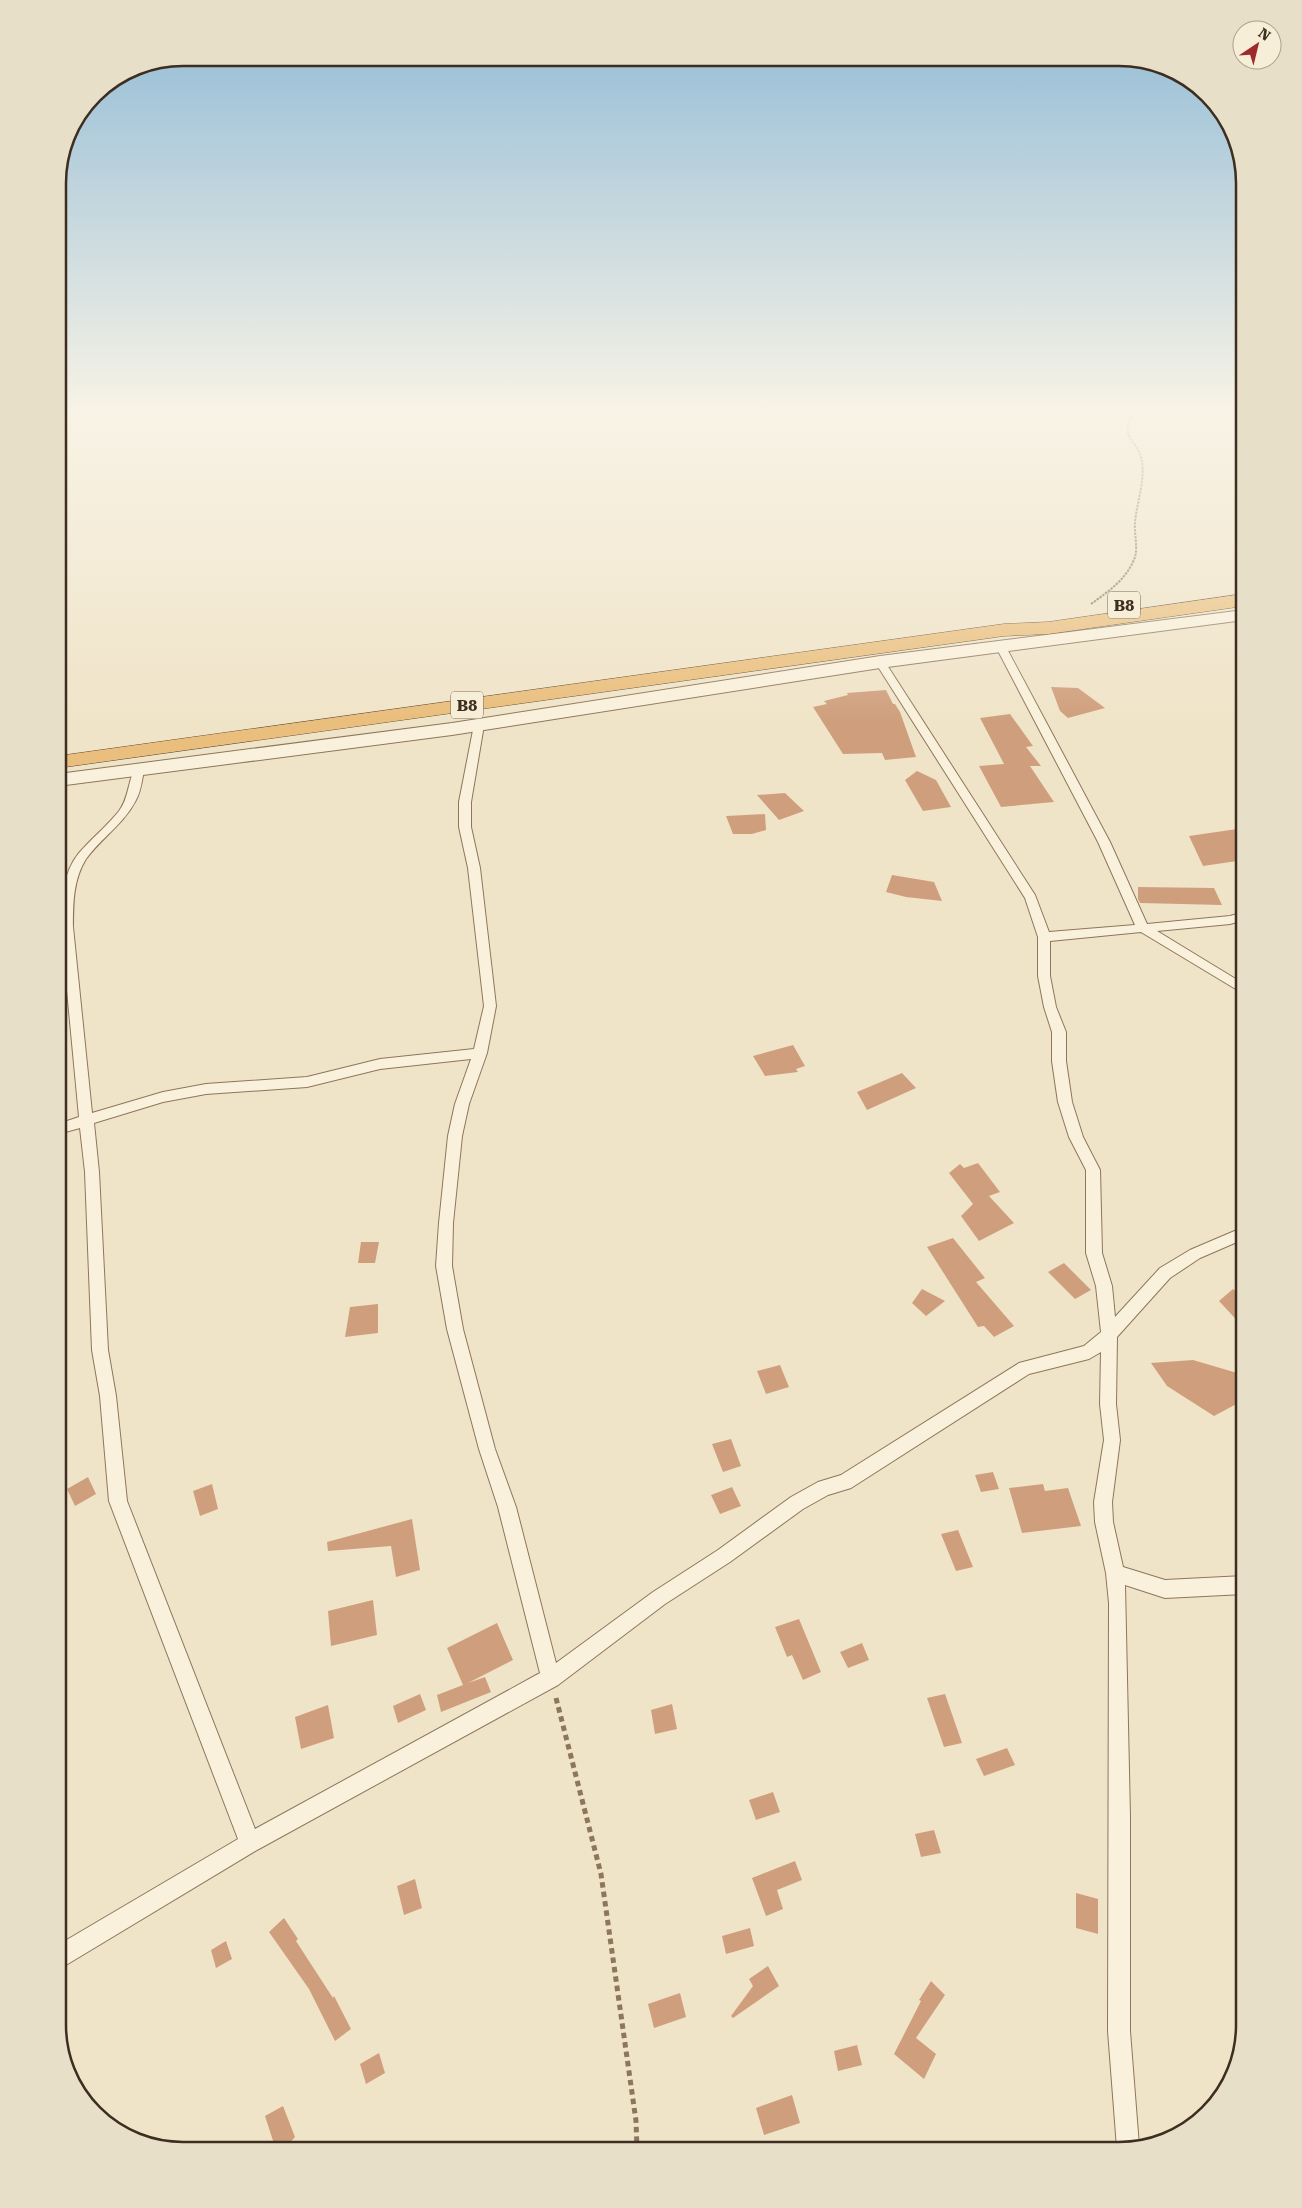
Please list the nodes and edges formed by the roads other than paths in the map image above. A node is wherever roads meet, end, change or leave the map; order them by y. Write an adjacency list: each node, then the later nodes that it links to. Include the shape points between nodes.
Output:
1 (1236, 590): 4 (highway, B8, via 1083,611)
2 (1236, 601): 4 (highway, B8, via 1048,628)
3 (1236, 616): 4 (street)
4 (1003, 638): 5 (street); 7 (highway, B8); 11 (lane, via 1104,842)
5 (880, 662): 6 (street); 12 (lane, via 1031,898)
6 (479, 725): 8 (street); 14 (lane, via 465,827 474,868 490,1006)
7 (67, 761)
8 (139, 770): 9 (street); 15 (lane, via 132,798 123,813 82,857 67,898)
9 (67, 779)
10 (1236, 918): 11 (lane)
11 (1142, 927): 12 (lane); 13 (lane)
12 (1044, 937): 18 (lane, via 1044,976 1059,1032 1065,1102 1076,1137 1093,1170 1094,1253 1104,1286)
13 (1236, 985)
14 (480, 1053): 15 (lane, via 380,1064 308,1082 206,1089 163,1097); 21 (lane, via 462,1104 455,1136 444,1266 458,1338 487,1449 507,1507)
15 (86, 1122): 16 (lane); 22 (lane, via 92,1172 100,1350 118,1500)
16 (66, 1127)
17 (1236, 1236): 18 (lane, via 1194,1254 1165,1273)
18 (1109, 1335): 19 (lane, via 1108,1404 1112,1440 1103,1502); 21 (lane, via 1088,1352 1025,1368 845,1482 824,1488 797,1503 659,1598)
19 (1115, 1573): 20 (lane, via 1164,1589); 24 (lane, via 1120,1807 1119,2031)
20 (1236, 1586)
21 (551, 1678): 22 (lane)
22 (250, 1843): 23 (lane)
23 (66, 1952)
24 (1127, 2141)

